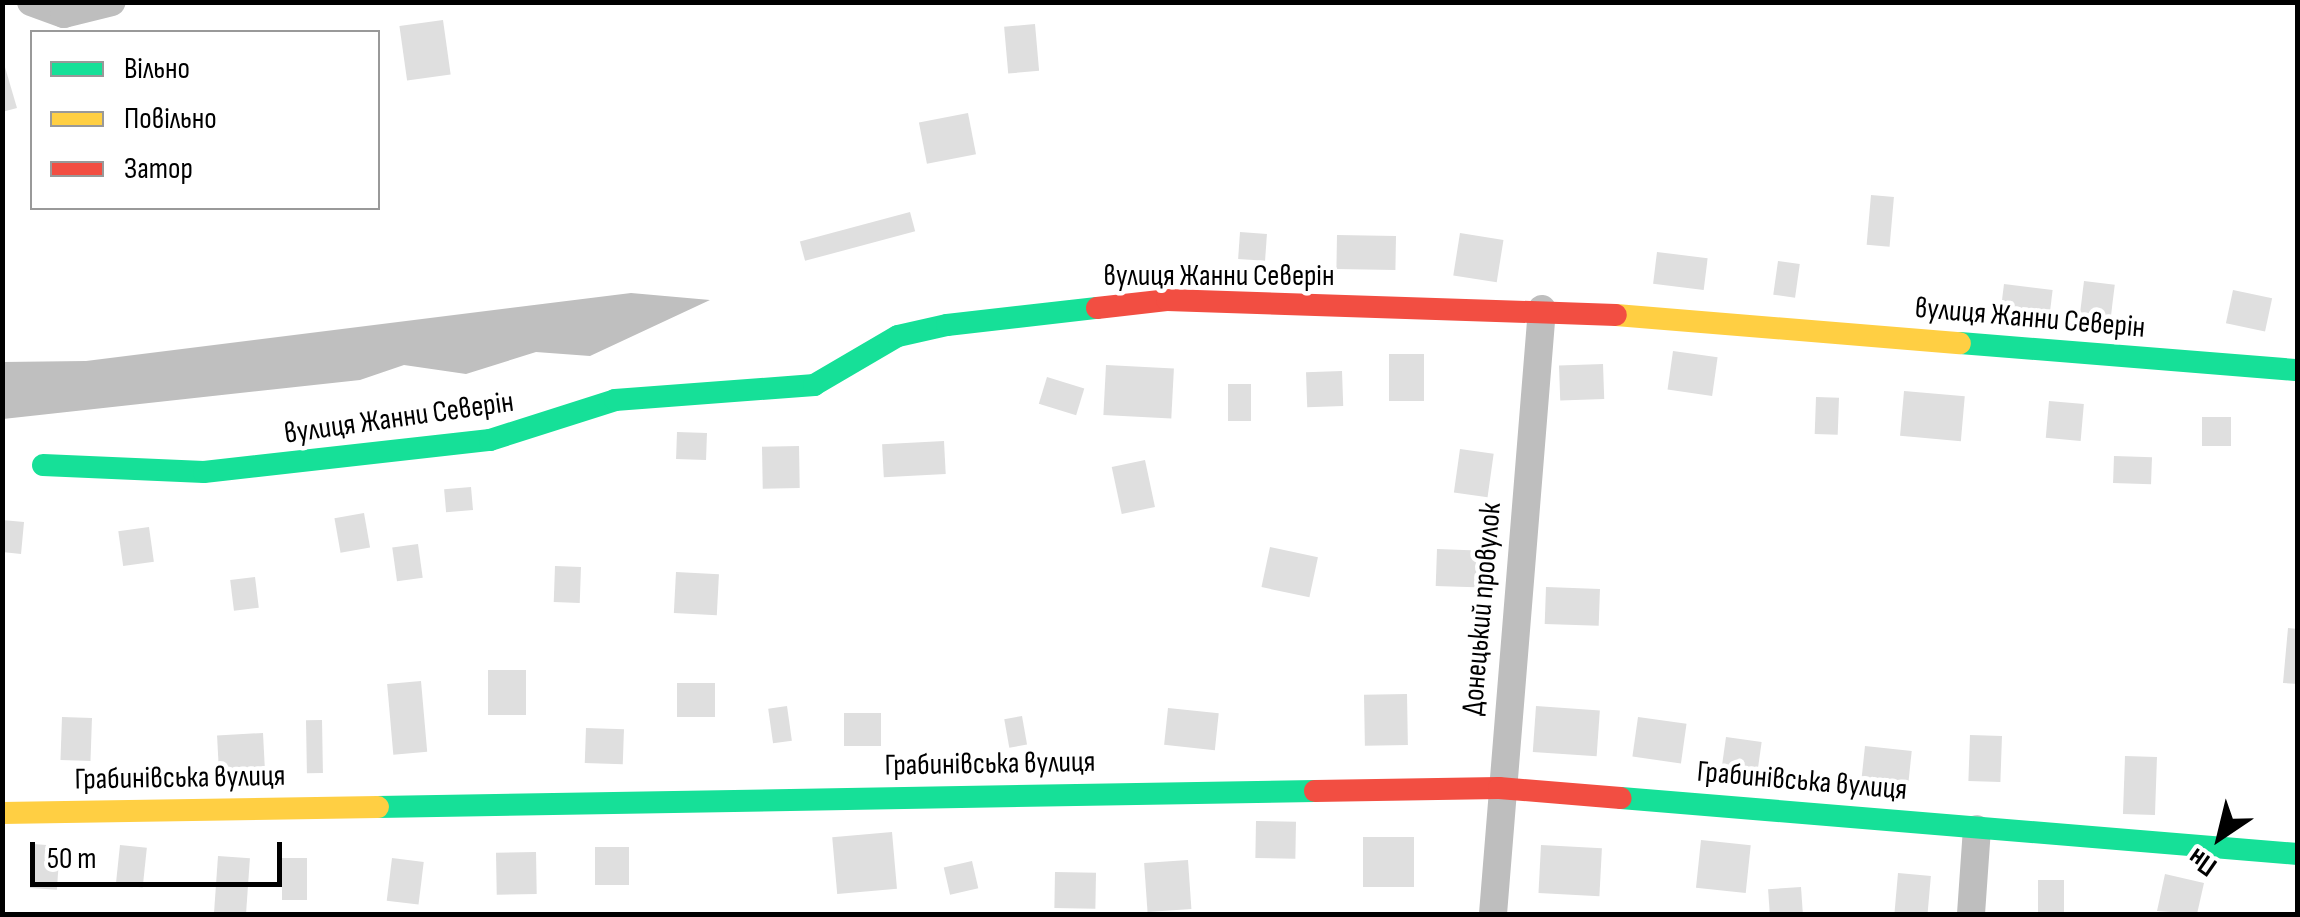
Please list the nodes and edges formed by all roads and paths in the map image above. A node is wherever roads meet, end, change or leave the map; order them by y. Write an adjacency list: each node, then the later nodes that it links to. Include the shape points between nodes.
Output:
1 (31, 2): 2 (street, via 64,14)
2 (112, 2)
3 (1542, 310): 4 (street, вулиця Жанни Северін); 5 (street, вулиця Жанни Северін, via 1168,300 1063,309 898,336 814,385 615,400 490,440 204,472); 6 (street, Донецький провулок)
4 (2298, 370)
5 (44, 465)
6 (1499, 788): 7 (street, Грабинівська вулиця); 8 (street, Грабинівська вулиця); 10 (street, Донецький провулок)
7 (2, 814)
8 (1977, 830): 9 (street, Грабинівська вулиця); 11 (street)
9 (2298, 854)
10 (1493, 914)
11 (1971, 914)

